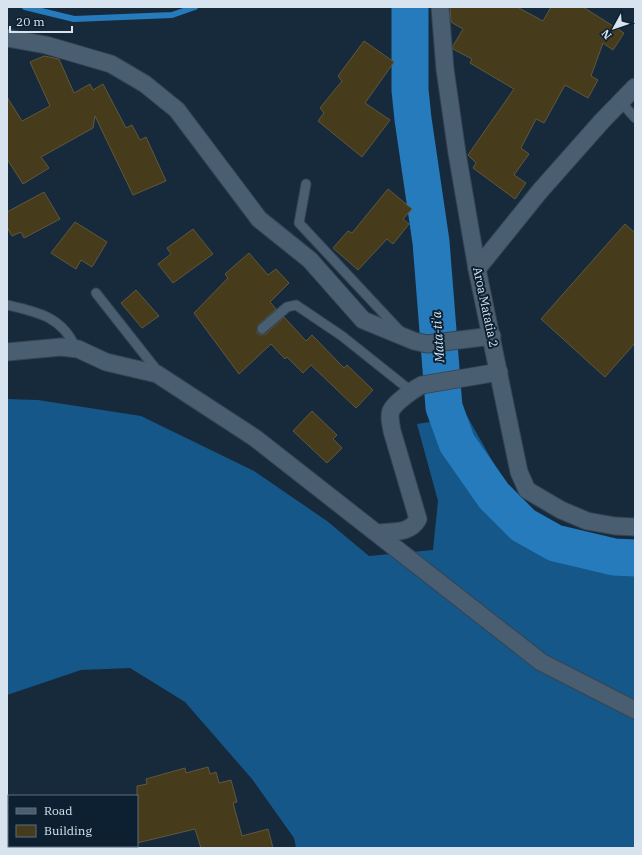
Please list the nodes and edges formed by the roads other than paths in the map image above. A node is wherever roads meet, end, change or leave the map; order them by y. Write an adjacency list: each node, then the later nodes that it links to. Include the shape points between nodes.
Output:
1 (440, 7): 7 (street, Aroa Matatia 2, via 444,69)
2 (7, 38): 12 (street, via 46,45 111,64 145,84 177,110 259,219 310,260 363,320)
3 (635, 87): 4 (street)
4 (621, 102): 5 (lane); 7 (street, via 540,191)
5 (635, 118)
6 (306, 184): 12 (lane, via 299,223 395,326)
7 (477, 268): 11 (street, Aroa Matatia 2)
8 (96, 293): 16 (lane)
9 (7, 305): 13 (lane, via 52,318 70,336)
10 (262, 329): 17 (lane, via 287,308 296,305)
11 (492, 336): 12 (street); 15 (street, Aroa Matatia 2)
12 (420, 343)
13 (76, 349): 14 (street, via 61,347); 16 (street, via 106,362)
14 (7, 352)
15 (499, 372): 17 (street); 18 (street, Aroa Matatia 2, via 519,472 527,490 538,498 587,521)
16 (161, 376): 19 (street, via 255,438)
17 (416, 388): 19 (street, via 392,408 390,424 418,519 415,526 408,530)
18 (635, 527)
19 (378, 533): 20 (street, via 541,662)
20 (635, 710)

